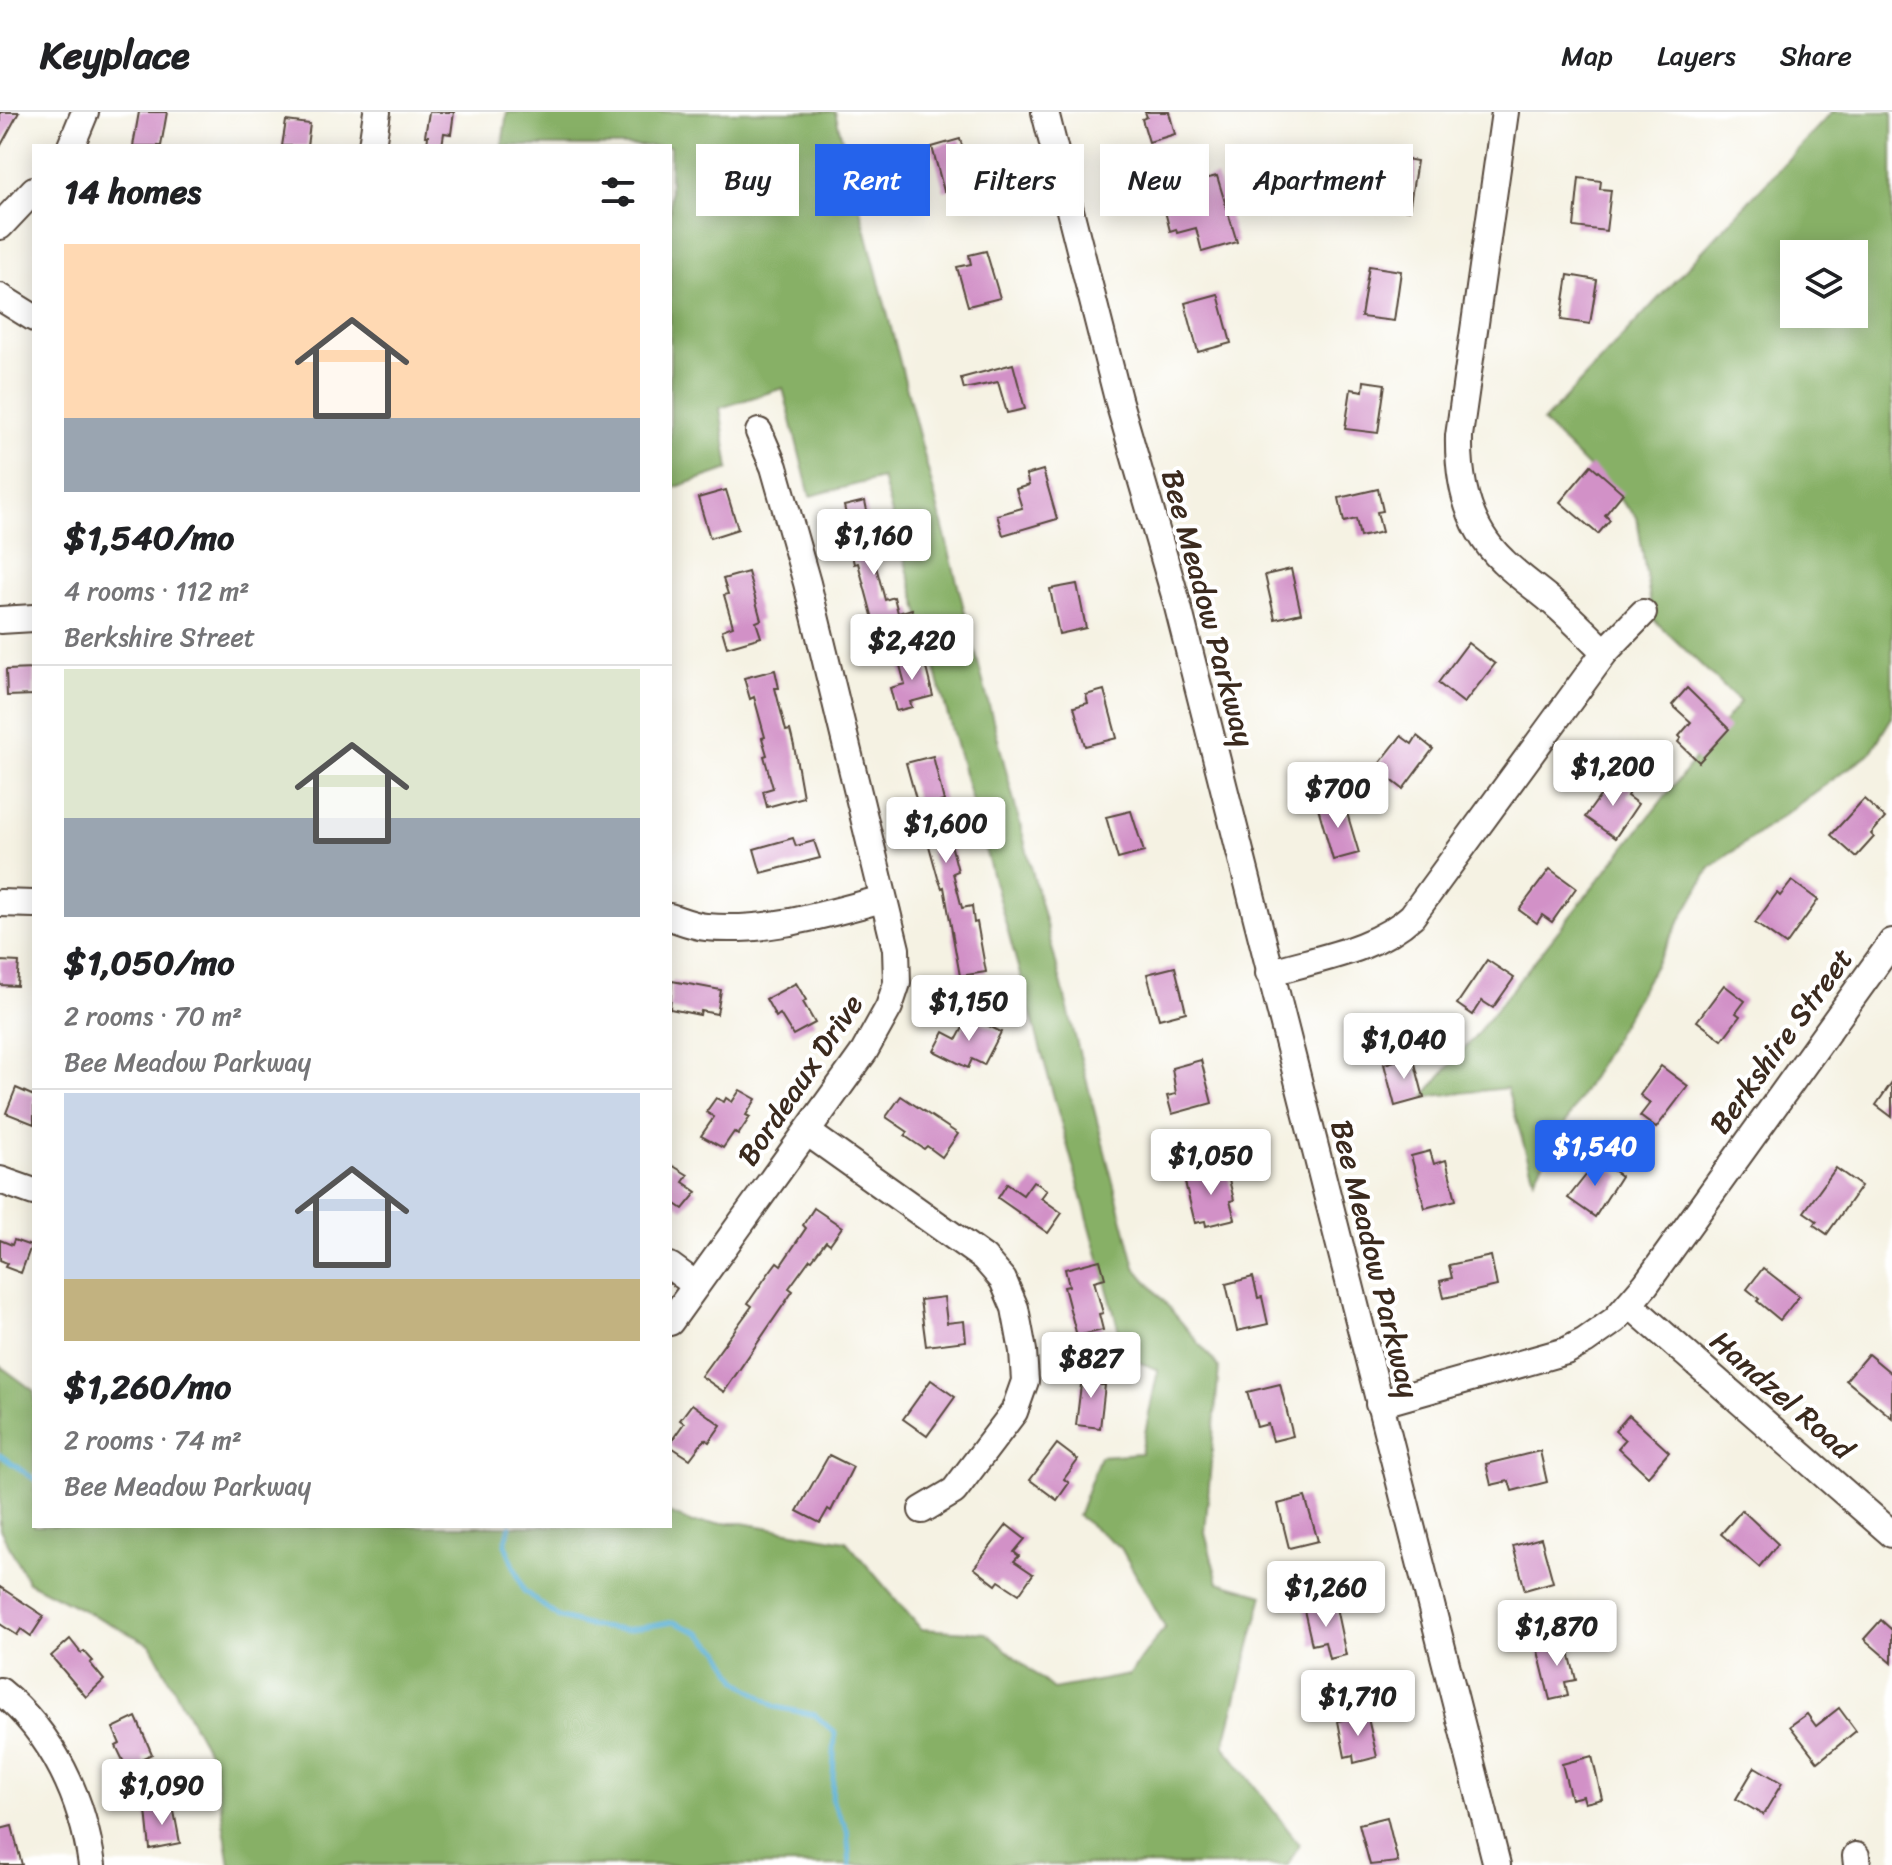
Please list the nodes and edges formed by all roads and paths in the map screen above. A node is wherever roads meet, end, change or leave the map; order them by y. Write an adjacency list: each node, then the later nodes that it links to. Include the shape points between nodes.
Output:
1 (85, 112): 5 (street)
2 (377, 112): 6 (street)
3 (1045, 112): 21 (street, Bee Meadow Parkway, via 1118,399 1176,599)
4 (1505, 112): 15 (street, via 1459,436 1461,482 1484,539)
5 (72, 144)
6 (372, 144)
7 (32, 192): 8 (street)
8 (0, 226)
9 (0, 297): 10 (street)
10 (32, 317)
11 (759, 432): 16 (street, Bordeaux Drive, via 807,583)
12 (1643, 613): 15 (street)
13 (32, 618): 14 (street)
14 (0, 620)
15 (1605, 652): 21 (street, via 1412,916 1375,942)
16 (883, 899): 19 (street, via 792,923 745,929 703,927); 22 (street, Bordeaux Drive, via 896,949 897,983 864,1052)
17 (0, 903): 18 (street)
18 (32, 904)
19 (672, 918)
20 (1892, 942): 27 (street, Berkshire Street)
21 (1269, 973): 29 (street, Bee Meadow Parkway)
22 (807, 1132): 26 (street, Bordeaux Drive); 30 (street, via 984,1258 1003,1280 1015,1308 1025,1381 1014,1412 954,1491)
23 (0, 1180): 24 (street)
24 (32, 1191)
25 (672, 1267): 26 (street)
26 (696, 1285): 28 (street, Bordeaux Drive)
27 (1629, 1304): 29 (street, Berkshire Street, via 1598,1333 1557,1355); 31 (street, Handzel Road)
28 (672, 1319)
29 (1379, 1404): 34 (street, Bee Meadow Parkway)
30 (922, 1510)
31 (1892, 1534)
32 (0, 1691): 33 (street, via 37,1730 71,1784 84,1818)
33 (92, 1865)
34 (1497, 1865)

